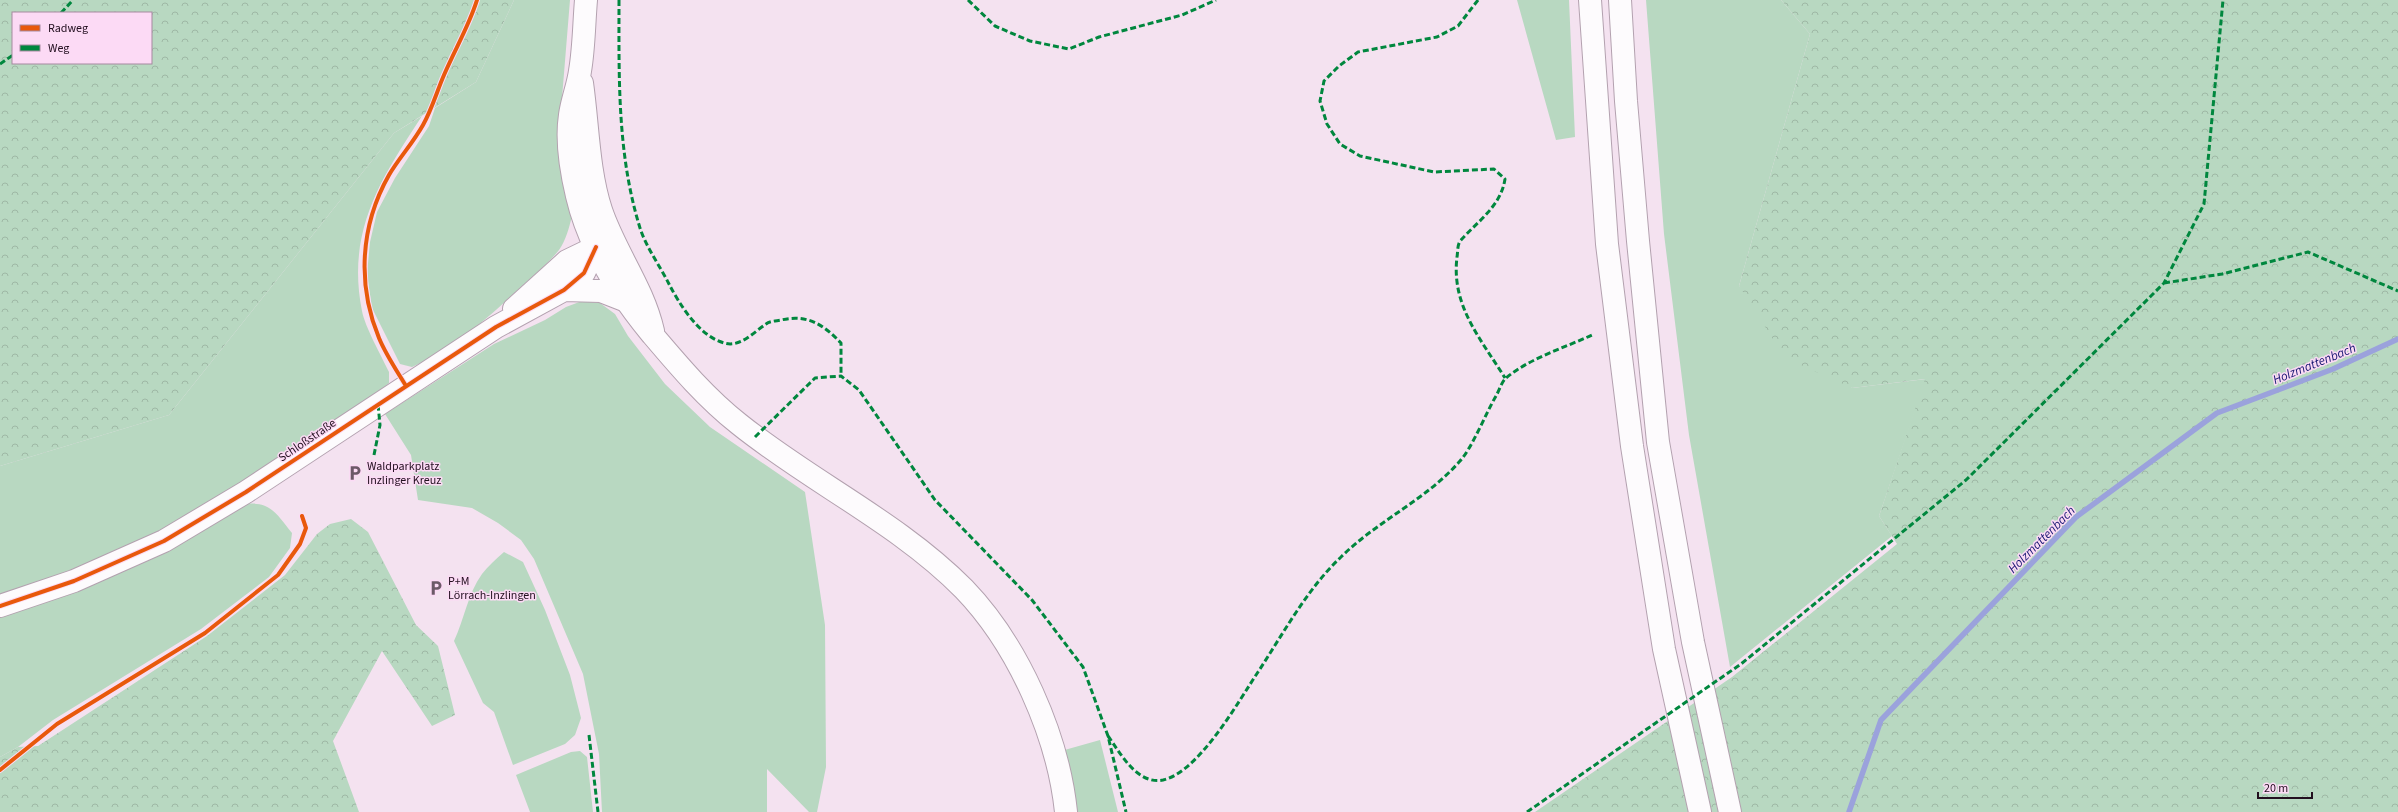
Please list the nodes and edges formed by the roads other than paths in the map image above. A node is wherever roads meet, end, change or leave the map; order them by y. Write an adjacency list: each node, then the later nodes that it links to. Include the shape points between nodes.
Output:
1 (586, 0): 4 (main road)
2 (1590, 0): 13 (main road, via 1607,244 1632,446 1664,649)
3 (1620, 0): 14 (main road, via 1638,241 1658,442 1693,642)
4 (580, 70): 5 (main road); 6 (main road, via 569,118 569,142 576,195)
5 (601, 210): 6 (main road); 10 (main road, via 644,300)
6 (596, 247): 7 (main road, Schloßstraße, via 584,273); 8 (main road); 9 (main road, Schloßstraße, via 567,261 537,286)
7 (564, 290): 8 (main road, via 601,291); 9 (main road, Schloßstraße)
8 (624, 300): 10 (main road)
9 (496, 327): 11 (main road, Schloßstraße, via 246,492 164,541 74,581)
10 (654, 336): 12 (main road, via 689,379 740,426 918,550 964,590 1016,660 1036,702 1054,751)
11 (0, 606)
12 (1066, 812)
13 (1700, 812)
14 (1730, 812)

